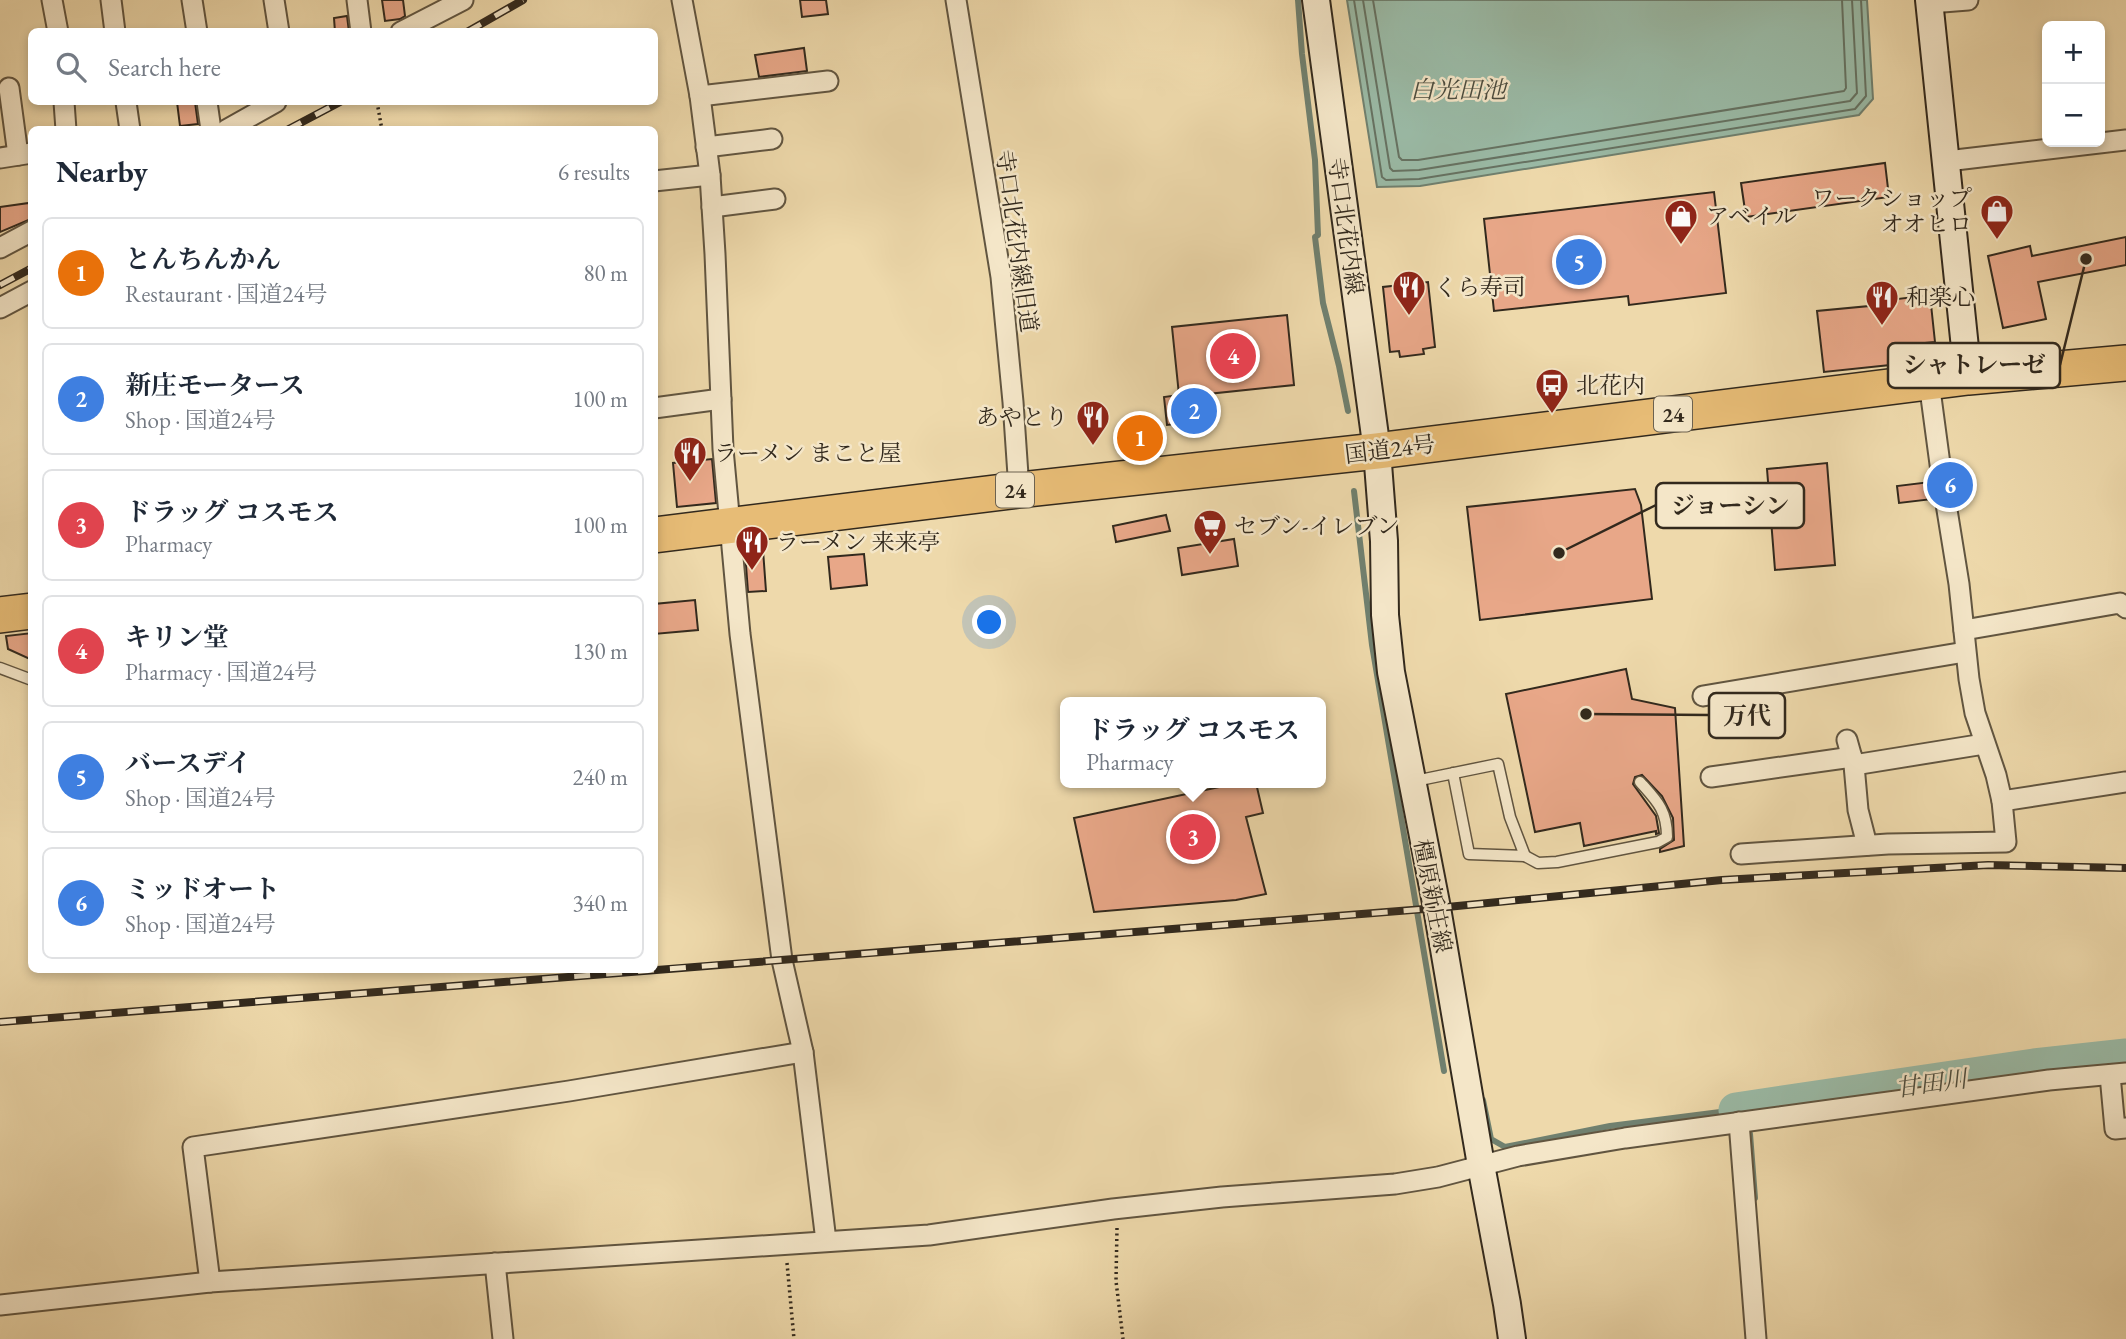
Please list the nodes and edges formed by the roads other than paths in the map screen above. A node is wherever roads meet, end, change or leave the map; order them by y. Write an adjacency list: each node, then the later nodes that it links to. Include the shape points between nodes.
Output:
1 (52, 0): 13 (street)
2 (111, 0): 14 (street)
3 (192, 0): 15 (street)
4 (274, 0): 16 (street)
5 (357, 0): 17 (street)
6 (463, 0): 12 (street)
7 (682, 0): 21 (street)
8 (956, 0): 49 (street, 寺口北花内線旧道, via 1001,277)
9 (1316, 0): 48 (main road, 寺口北花内線)
10 (1968, 0): 11 (street)
11 (1930, 2): 34 (main road)
12 (441, 5): 18 (street)
13 (57, 28)
14 (115, 28)
15 (196, 28)
16 (278, 28)
17 (360, 28)
18 (407, 28)
19 (828, 81): 21 (street)
20 (9, 88): 33 (street)
21 (700, 96): 32 (street)
22 (64, 105): 26 (street)
23 (126, 105): 27 (street)
24 (207, 105): 28 (street)
25 (271, 105): 29 (street)
26 (66, 126)
27 (129, 126)
28 (210, 126)
29 (233, 126)
30 (772, 139): 32 (street)
31 (2126, 140): 34 (street)
32 (706, 147): 35 (street)
33 (16, 155)
34 (1947, 161): 44 (main road)
35 (710, 175): 36 (street); 38 (street)
36 (658, 181)
37 (775, 199): 38 (street)
38 (712, 207): 46 (street)
39 (28, 233): 40 (street)
40 (0, 248)
41 (28, 293): 42 (street)
42 (0, 308)
43 (2126, 363): 44 (highway, 国道24号 / 24)
44 (1968, 377): 45 (highway, 国道24号 / 24)
45 (1929, 382): 48 (highway, 国道24号 / 24); 55 (street)
46 (721, 399): 47 (street); 50 (street)
47 (658, 407)
48 (1377, 451): 49 (highway, 国道24号 / 24); 64 (main road, 橿原新庄線, via 1387,642)
49 (1019, 489): 50 (highway, 国道24号 / 24)
50 (729, 526): 51 (highway, 国道24号 / 24); 71 (street, via 782,960)
51 (658, 535)
52 (2126, 608): 55 (street, via 2120,603)
53 (28, 612): 54 (highway)
54 (0, 615)
55 (1964, 630): 56 (street)
56 (1965, 652): 59 (street); 60 (street)
57 (0, 668): 58 (lane)
58 (28, 678)
59 (1703, 696)
60 (1984, 744): 61 (street); 67 (street)
61 (1851, 754): 63 (street); 68 (street)
62 (1453, 773): 64 (lane); 70 (lane, via 1469,854); 70 (lane, via 1499,764 1510,817)
63 (1710, 777)
64 (1411, 782): 75 (main road, 橿原新庄線)
65 (1640, 782): 70 (lane, via 1661,805 1667,837 1557,862 1538,863)
66 (2125, 782): 67 (street)
67 (2002, 801): 68 (street, via 2006,842)
68 (1867, 845): 69 (street)
69 (1741, 854)
70 (1525, 856)
71 (803, 1052): 76 (street); 78 (street, via 193,1147)
72 (2118, 1074): 73 (street); 74 (street, via 2115,1129)
73 (1739, 1122): 75 (street); 82 (street)
74 (2126, 1128)
75 (1481, 1165): 76 (street, via 1395,1184 1222,1197 929,1235); 81 (main road, 橿原新庄線)
76 (826, 1241): 77 (street)
77 (495, 1263): 78 (street); 80 (street)
78 (210, 1282): 79 (street)
79 (0, 1305)
80 (503, 1339)
81 (1512, 1339)
82 (1756, 1339)

